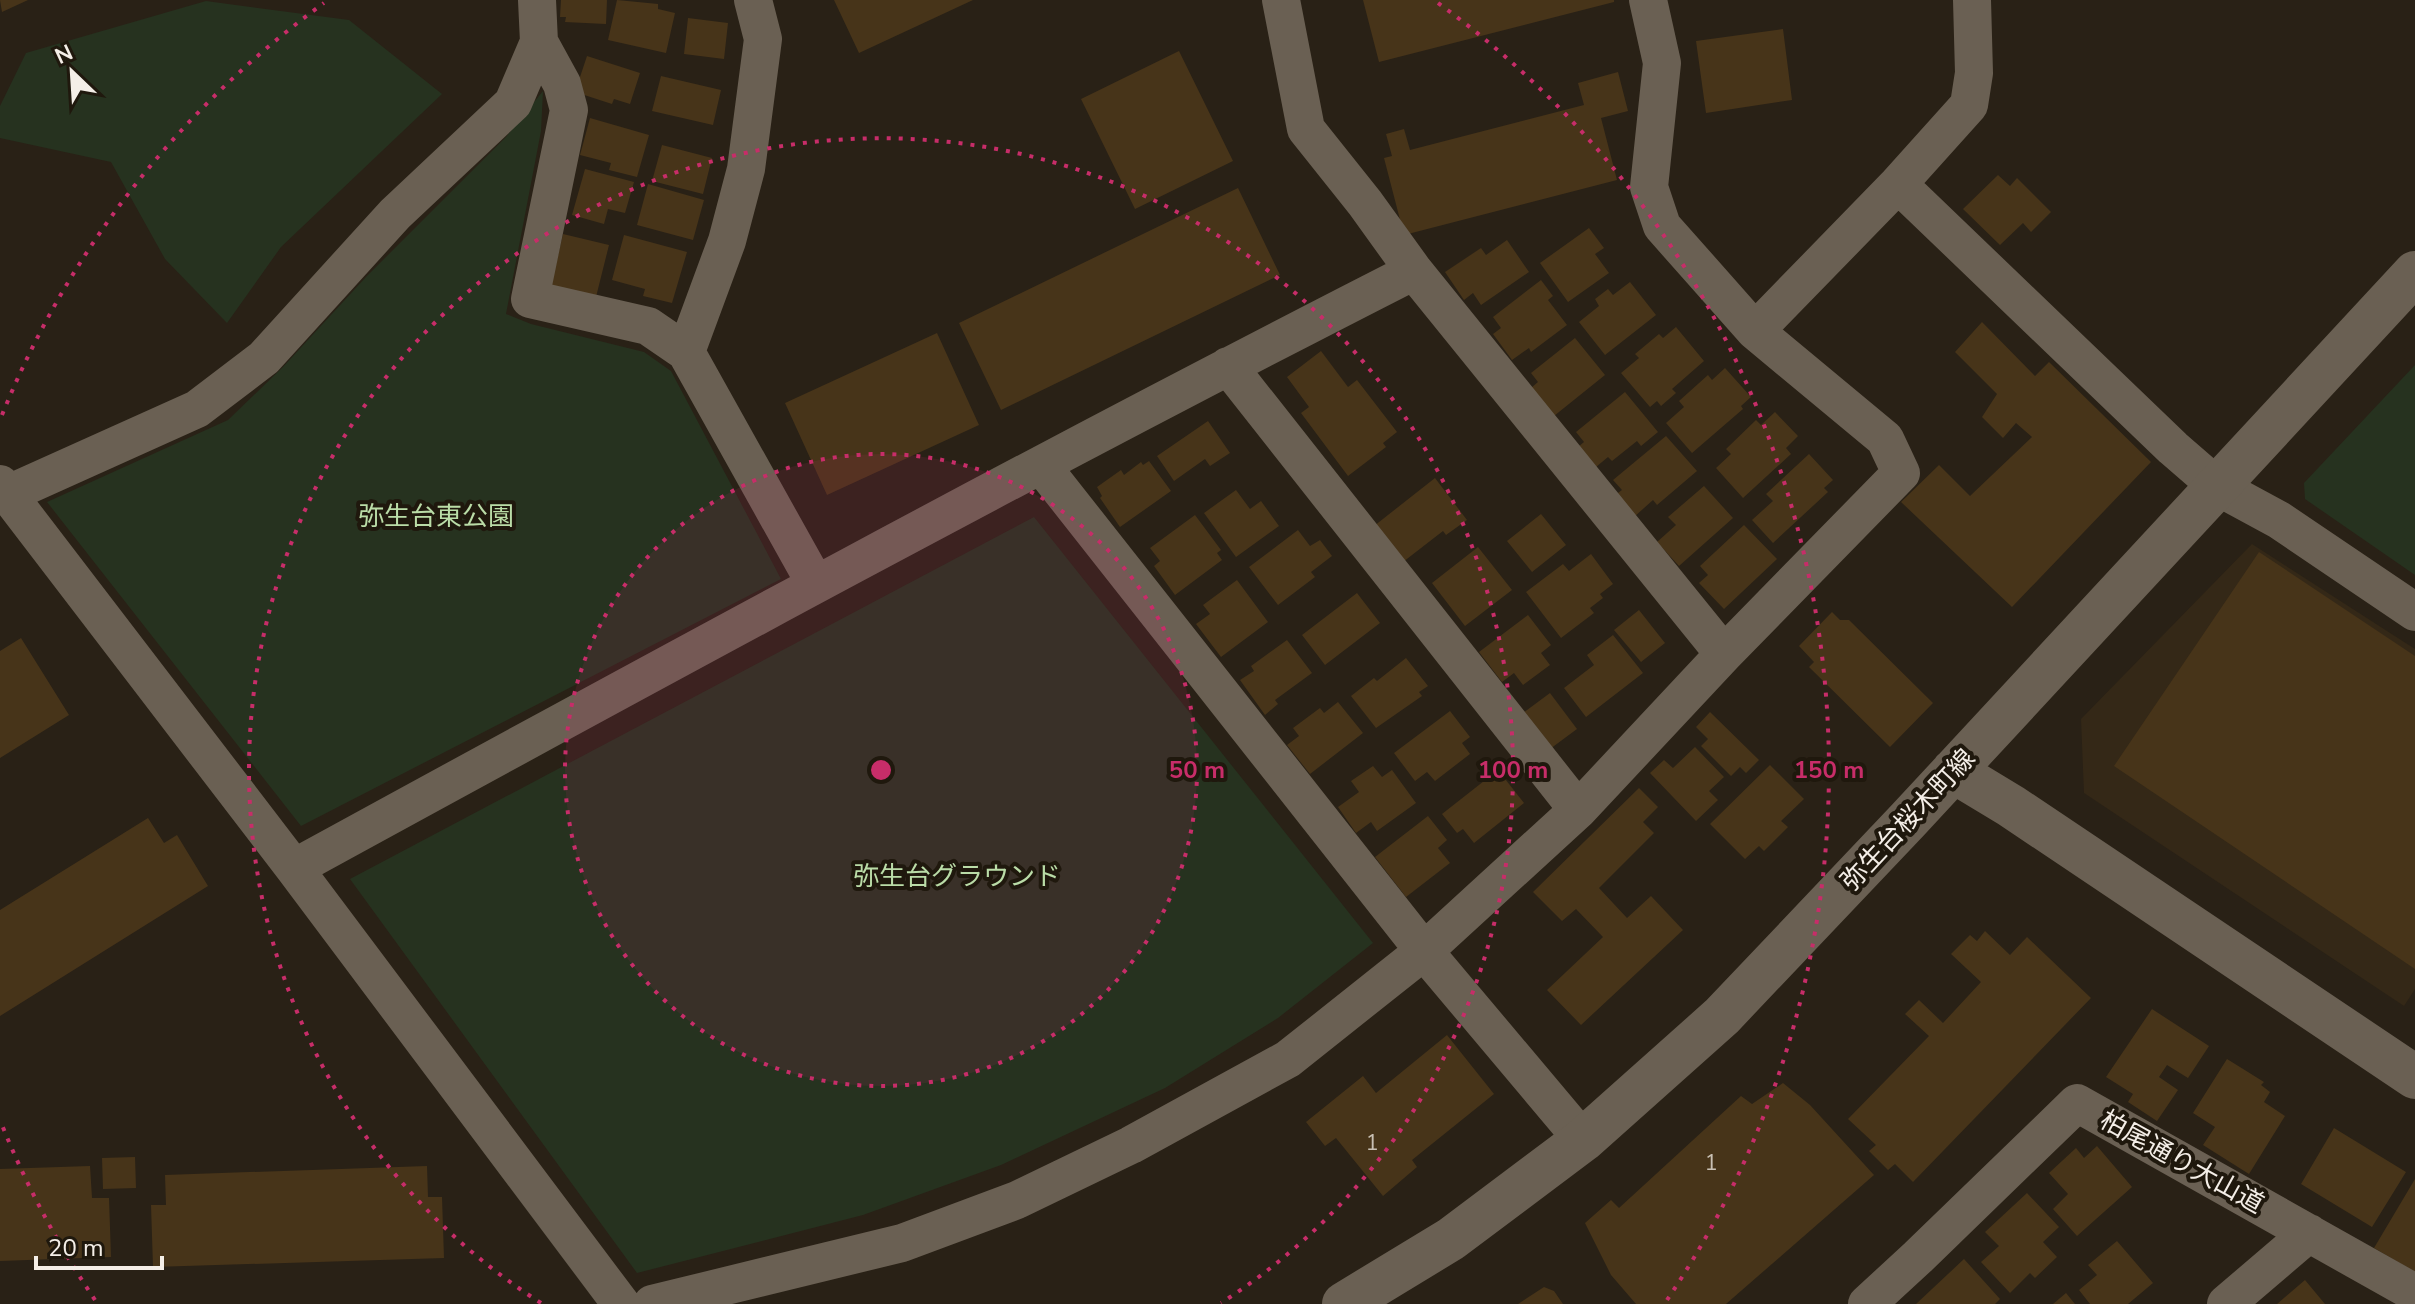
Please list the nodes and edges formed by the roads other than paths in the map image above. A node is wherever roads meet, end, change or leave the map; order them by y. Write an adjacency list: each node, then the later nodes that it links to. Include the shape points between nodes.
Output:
1 (537, 0): 6 (street)
2 (753, 0): 11 (street, via 763,39 746,169 727,241)
3 (1281, 0): 8 (street, via 1306,129)
4 (1648, 0): 10 (street, via 1662,63 1649,187 1662,226)
5 (1972, 0): 7 (street, via 1974,73 1969,105)
6 (539, 42): 11 (street, via 562,84 569,110 530,299 648,326); 15 (street, via 513,103 395,214 264,358 197,409)
7 (1898, 184): 10 (street); 14 (street)
8 (1414, 271): 12 (street); 18 (street)
9 (2415, 273): 14 (main road, 弥生台桜木町線)
10 (1755, 331): 18 (street, via 1885,439 1901,473)
11 (686, 352): 16 (street)
12 (1228, 366): 13 (street); 20 (street)
13 (1041, 465): 16 (street); 22 (street)
14 (2218, 487): 17 (street, via 2279,520); 19 (main road, 弥生台桜木町線)
15 (4, 489): 21 (street)
16 (815, 583): 21 (street)
17 (2415, 612)
18 (1724, 654): 20 (street)
19 (1953, 771): 23 (main road); 24 (main road, 弥生台桜木町線, via 1722,1016)
20 (1578, 810): 22 (street)
21 (294, 868): 27 (street)
22 (1424, 951): 24 (street); 28 (street, via 1288,1059 1017,1200 902,1243)
23 (2415, 1077)
24 (1583, 1140): 29 (main road, 弥生台桜木町線, via 1451,1239)
25 (2309, 1233): 26 (street, 柏尾通り大山道); 30 (street, 柏尾通り大山道, via 2077,1103); 31 (street)
26 (2415, 1293)
27 (621, 1304)
28 (652, 1304)
29 (1344, 1304)
30 (1867, 1304)
31 (2226, 1304)

